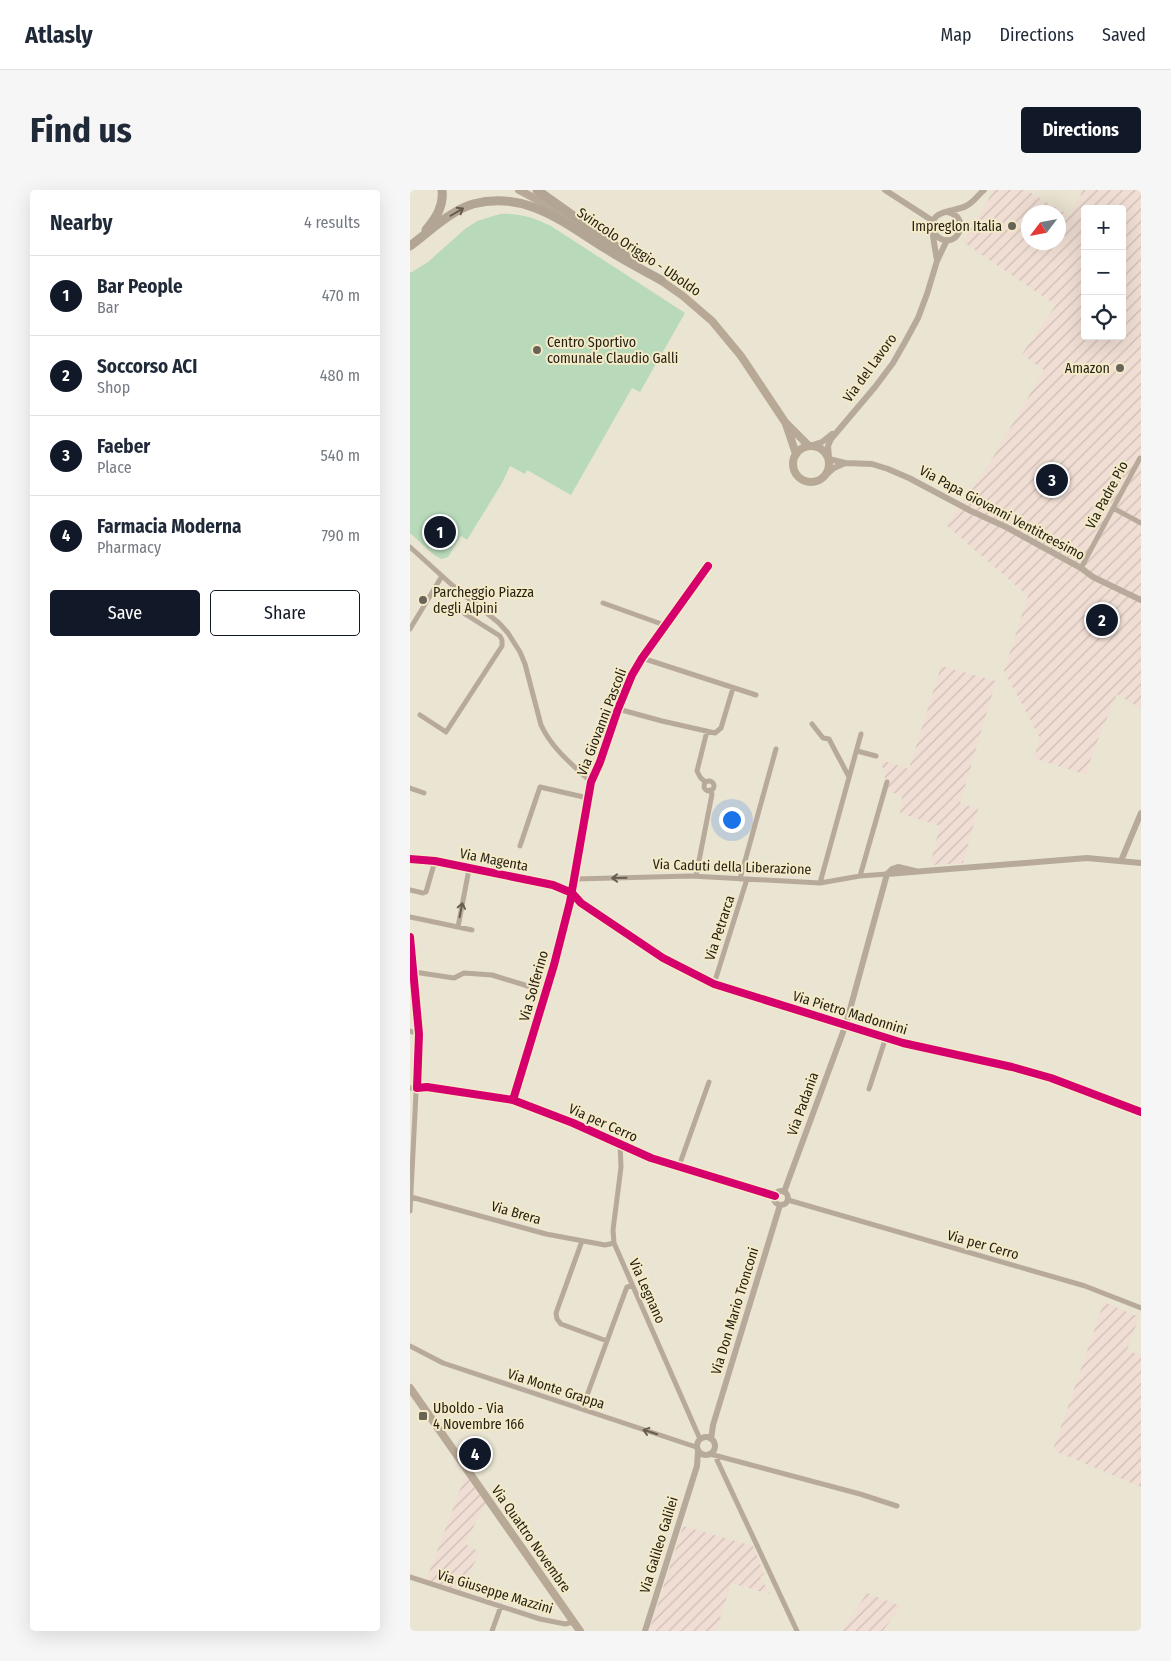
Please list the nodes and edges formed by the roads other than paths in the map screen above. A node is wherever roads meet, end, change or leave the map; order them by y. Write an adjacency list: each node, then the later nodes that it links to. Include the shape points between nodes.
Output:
1 (442, 190): 12 (highway, via 438,213)
2 (519, 190): 14 (main road, Svincolo Origgio - Uboldo, via 549,206)
3 (537, 190): 14 (highway)
4 (885, 190): 9 (street)
5 (984, 190): 6 (street, Via del Lavoro)
6 (966, 207): 7 (street, Via del Lavoro); 8 (street, Via del Lavoro)
7 (948, 212): 8 (street); 9 (street, Via del Lavoro, via 940,213)
8 (959, 219): 11 (street, Via del Lavoro, via 959,234)
9 (933, 221): 10 (street, Via del Lavoro)
10 (934, 233): 11 (street, via 942,240); 13 (street, Via del Lavoro)
11 (948, 240): 13 (street, Via del Lavoro)
12 (414, 243): 14 (highway, one-way to 14, via 472,204 502,200 520,202 559,218)
13 (937, 261): 16 (street, Via del Lavoro, via 927,294 893,363)
14 (661, 280): 15 (main road, Svincolo Origgio - Uboldo, via 718,327)
15 (785, 422): 17 (main road, Svincolo Origgio - Uboldo); 18 (main road, Svincolo Origgio - Uboldo)
16 (837, 431): 17 (street, Via del Lavoro, via 822,442); 19 (street, Via del Lavoro, via 829,443)
17 (811, 445): 18 (main road); 19 (main road, via 824,450)
18 (796, 454): 22 (main road, via 793,467 801,479 815,482)
19 (829, 458): 21 (street, Via Papa Giovanni Ventitreesimo); 22 (main road)
20 (1140, 458): 23 (street, Via Padre Pio)
21 (845, 463): 22 (street); 27 (street, Via Papa Giovanni Ventitreesimo, via 872,464 895,472)
22 (827, 474)
23 (1113, 508): 24 (street); 27 (street, Via Padre Pio)
24 (1141, 523)
25 (410, 547): 28 (street)
26 (708, 566): 32 (street, Via Giovanni Pascoli)
27 (1081, 568): 29 (street, Via Papa Giovanni Ventitreesimo)
28 (442, 576): 30 (street); 33 (street)
29 (1141, 600)
30 (473, 602): 38 (street, via 466,614 500,636 502,646 446,732); 46 (street, via 499,623 515,643 525,664 541,726 550,742)
31 (603, 603): 32 (street)
32 (667, 626): 34 (street, Via Giovanni Pascoli)
33 (410, 629)
34 (642, 658): 35 (street, Via Giovanni Pascoli); 37 (street, Via Giovanni Pascoli)
35 (733, 688): 36 (street, Via Giovanni Pascoli); 40 (street, via 720,730 714,733)
36 (756, 695)
37 (618, 709): 40 (street); 46 (street, Via Giovanni Pascoli)
38 (420, 715)
39 (812, 724): 45 (street, via 823,738 829,739)
40 (707, 731): 59 (street, via 698,771 705,782 705,789 712,794)
41 (861, 734): 43 (street)
42 (776, 750): 62 (street)
43 (857, 751): 44 (street); 45 (street)
44 (876, 756)
45 (849, 777): 64 (street)
46 (591, 782): 50 (street, Via Giovanni Pascoli)
47 (886, 782): 60 (street)
48 (410, 788): 49 (street)
49 (424, 793)
50 (588, 798): 52 (street, Via Giovanni Pascoli, via 540,787); 61 (street, Via Giovanni Pascoli)
51 (1141, 813): 55 (street)
52 (520, 846)
53 (410, 859): 54 (street, Via Magenta)
54 (435, 861): 57 (street, Via Magenta); 65 (street, via 426,892)
55 (1121, 861): 56 (street, Via Caduti della Liberazione); 58 (street, Via Caduti della Liberazione, via 1087,858 915,870 898,867)
56 (1141, 863)
57 (469, 869): 66 (street, Via Magenta, via 553,885); 68 (street, one-way to 57)
58 (887, 874): 60 (street, Via Caduti della Liberazione); 76 (street, Via Padania)
59 (696, 876): 61 (street, Via Caduti della Liberazione, one-way to 61); 62 (street, Via Caduti della Liberazione)
60 (860, 876): 64 (street, Via Caduti della Liberazione)
61 (575, 878): 66 (street, Via Solferino)
62 (740, 879): 63 (street, Via Caduti della Liberazione)
63 (747, 880): 64 (street, Via Caduti della Liberazione); 73 (street, Via Petrarca)
64 (820, 883)
65 (410, 890)
66 (572, 893): 73 (street, Via Pietro Madonnini, via 581,903 641,944); 84 (street, Via Solferino)
67 (410, 918): 68 (street)
68 (458, 927): 69 (street)
69 (472, 930)
70 (410, 937): 71 (street)
71 (411, 964): 72 (street)
72 (414, 972): 74 (street, via 454,978 464,973 492,976); 75 (street)
73 (714, 984): 76 (street, Via Pietro Madonnini)
74 (531, 987)
75 (413, 995): 78 (street)
76 (846, 1024): 79 (street, Via Pietro Madonnini); 89 (street, Via Padania)
77 (410, 1031): 78 (street)
78 (419, 1034): 82 (street)
79 (886, 1037): 83 (street); 85 (street, Via Pietro Madonnini, via 1051,1078)
80 (709, 1082): 87 (street)
81 (410, 1088): 82 (street, Via per Cerro)
82 (417, 1088): 84 (street, Via per Cerro); 88 (street)
83 (869, 1089)
84 (513, 1100): 86 (street, Via per Cerro)
85 (1141, 1112)
86 (620, 1143): 87 (street, Via per Cerro, via 651,1158); 96 (street, Via Legnano)
87 (679, 1166): 90 (street, Via per Cerro)
88 (411, 1188): 91 (street)
89 (784, 1192): 90 (street); 92 (street)
90 (775, 1196): 93 (street)
91 (412, 1197): 94 (street); 95 (street, Via Brera)
92 (788, 1200): 93 (street); 98 (street, Via per Cerro, via 1085,1286)
93 (780, 1205): 103 (street, Via Don Mario Tronconi, via 713,1425)
94 (410, 1211)
95 (582, 1241): 96 (street, Via Brera, via 604,1245); 99 (street, via 556,1313 557,1319 561,1324)
96 (614, 1243): 97 (street, Via Legnano)
97 (632, 1285): 99 (street, via 624,1292); 103 (street, Via Legnano)
98 (1141, 1308)
99 (607, 1341): 102 (street)
100 (410, 1346): 102 (street, Via Monte Grappa, via 443,1363)
101 (410, 1388): 111 (main road, Via Quattro Novembre)
102 (582, 1409): 104 (street, Via Monte Grappa, one-way to 102)
103 (705, 1438): 104 (street); 105 (street, via 715,1447)
104 (697, 1449): 105 (street); 107 (street, Via Galileo Galilei)
105 (708, 1455): 106 (street); 107 (street, Via Galileo Galilei)
106 (718, 1456): 108 (street); 115 (street)
107 (697, 1466): 114 (street, Via Galileo Galilei)
108 (897, 1506)
109 (410, 1577): 110 (street, Via Giuseppe Mazzini)
110 (501, 1606): 111 (street, Via Giuseppe Mazzini, via 550,1621); 112 (street)
111 (574, 1622): 113 (main road, Via Quattro Novembre)
112 (492, 1631)
113 (580, 1631)
114 (645, 1631)
115 (796, 1631)

